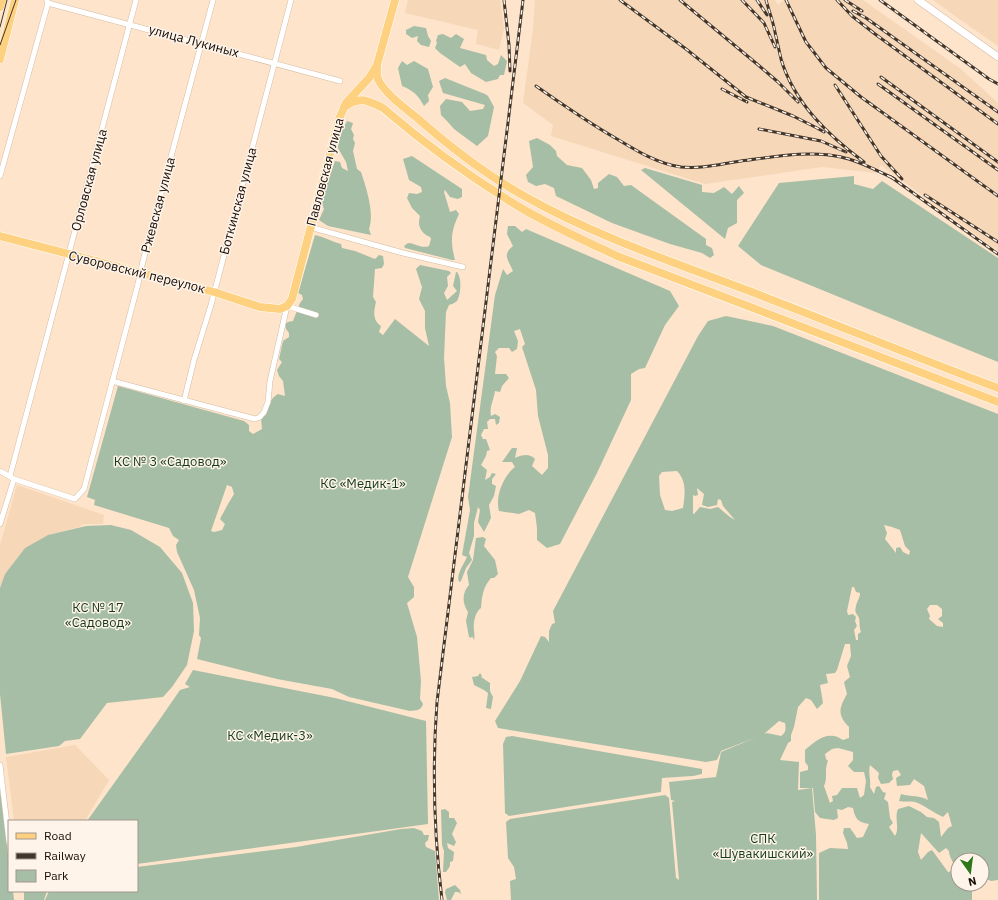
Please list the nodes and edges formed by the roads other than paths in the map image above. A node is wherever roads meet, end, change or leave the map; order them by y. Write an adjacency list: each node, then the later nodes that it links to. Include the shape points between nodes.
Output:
1 (2, 0): 9 (main road)
2 (15, 0): 12 (main road)
3 (136, 0): 10 (street, Орловская улица)
4 (213, 0): 11 (street, Ржевская улица)
5 (291, 0): 14 (street, Боткинская улица)
6 (395, 0): 15 (main road, Павловская улица)
7 (918, 0): 13 (main road)
8 (47, 2): 10 (street, улица Лукиных); 20 (street)
9 (0, 7)
10 (129, 24): 11 (street, улица Лукиных); 23 (street, Орловская улица)
11 (202, 43): 14 (street, улица Лукиных); 25 (street, Ржевская улица)
12 (0, 56)
13 (998, 57)
14 (274, 62): 16 (street, улица Лукиных); 26 (street, Боткинская улица)
15 (378, 65): 17 (main road, Павловская улица); 18 (main road, via 376,72 381,84)
16 (340, 80)
17 (344, 107): 19 (main road, via 355,101 366,100 383,108); 21 (main road, Павловская улица)
18 (404, 108): 19 (main road, via 395,107); 30 (main road, via 483,170 561,216 627,245)
19 (394, 118): 32 (main road, via 473,178 522,209 584,241 617,256)
20 (0, 176)
21 (310, 226): 24 (street, via 403,253); 27 (main road, Павловская улица, via 292,299)
22 (0, 236): 23 (main road, Суворовский переулок)
23 (69, 255): 25 (main road, Суворовский переулок); 34 (street, Орловская улица)
24 (463, 267)
25 (140, 272): 26 (main road, Суворовский переулок); 29 (street, Ржевская улица)
26 (214, 292): 27 (main road, Суворовский переулок, via 260,307 280,309); 31 (street, Боткинская улица)
27 (287, 306): 28 (street); 31 (street, Павловская улица, via 270,381 268,402 260,417 250,418)
28 (316, 314)
29 (112, 381): 31 (street); 34 (street, Ржевская улица, via 84,489 74,500)
30 (998, 388)
31 (184, 401)
32 (998, 402)
33 (0, 471): 34 (street)
34 (12, 477): 35 (street, Орловская улица)
35 (0, 524)
36 (0, 765): 37 (street)
37 (8, 833)

